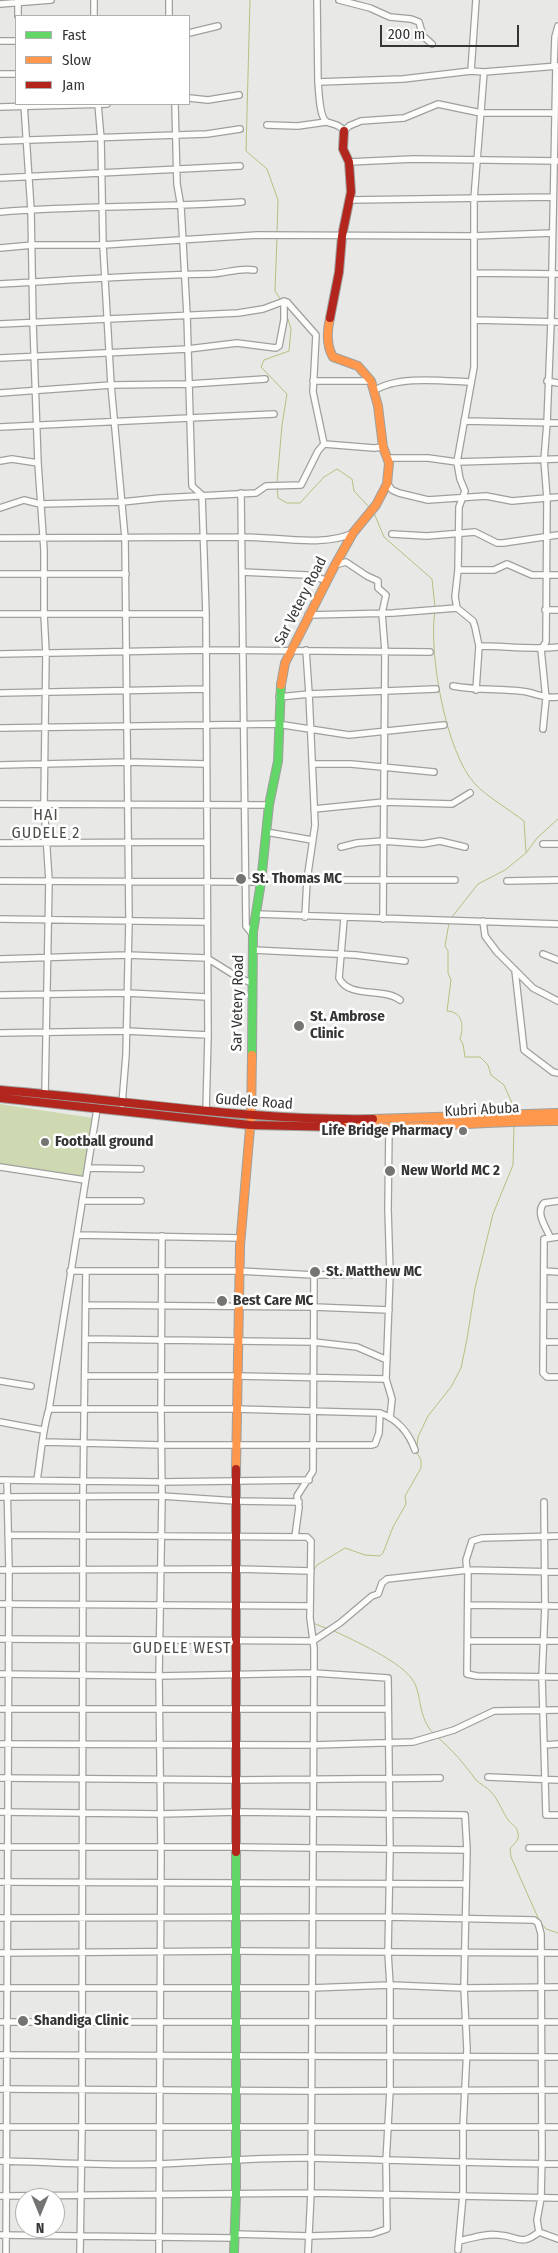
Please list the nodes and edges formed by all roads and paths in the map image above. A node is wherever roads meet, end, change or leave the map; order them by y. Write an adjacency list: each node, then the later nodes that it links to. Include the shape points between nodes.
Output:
1 (51, 0): 7 (street)
2 (94, 0): 10 (street)
3 (169, 0): 11 (street)
4 (317, 0): 23 (street)
5 (340, 0): 17 (street, via 390,17 419,22 423,36)
6 (476, 0): 19 (street)
7 (18, 1): 8 (street); 9 (street)
8 (0, 4)
9 (18, 15)
10 (94, 15)
11 (169, 15)
12 (218, 26): 14 (street)
13 (558, 26): 18 (street, via 554,37)
14 (190, 33)
15 (0, 42): 16 (street)
16 (15, 42)
17 (432, 44)
18 (556, 66): 20 (street); 31 (street)
19 (471, 71): 20 (street); 23 (street, via 412,78)
20 (484, 72): 30 (street)
21 (0, 74): 22 (street)
22 (15, 74)
23 (318, 82): 32 (street, via 322,117)
24 (239, 95): 25 (street, via 208,100)
25 (190, 98)
26 (24, 105): 29 (street); 38 (street)
27 (98, 105): 37 (street)
28 (175, 105): 36 (street)
29 (0, 107)
30 (481, 113): 31 (street); 35 (street, via 438,104 404,118 361,121); 40 (street)
31 (555, 113): 41 (street)
32 (326, 122): 33 (street, via 298,126); 35 (street, via 340,126)
33 (267, 125)
34 (240, 129): 36 (street)
35 (344, 131): 42 (main road, via 343,149)
36 (175, 135): 37 (street); 44 (street)
37 (102, 138): 38 (street); 45 (street)
38 (25, 140): 39 (street); 46 (street)
39 (0, 142)
40 (477, 160): 41 (street); 42 (street); 49 (street)
41 (556, 161): 48 (street)
42 (349, 162): 50 (main road, via 352,178)
43 (240, 166): 44 (street)
44 (176, 168): 45 (street); 52 (street)
45 (100, 172): 46 (street); 53 (street)
46 (28, 176): 47 (street); 54 (street)
47 (0, 178)
48 (553, 197): 49 (street); 56 (street)
49 (474, 199): 50 (street); 58 (street)
50 (350, 200): 57 (main road)
51 (242, 202): 52 (street)
52 (181, 207): 53 (street); 59 (street)
53 (102, 208): 54 (street); 61 (street)
54 (32, 210): 55 (street); 60 (street)
55 (0, 212)
56 (552, 233): 58 (street); 66 (street)
57 (342, 236): 58 (street); 59 (street, via 257,235); 84 (main road, via 327,330 329,350 332,357 358,366)
58 (473, 236): 64 (street)
59 (184, 239): 61 (street); 65 (street)
60 (33, 245): 61 (street); 62 (street); 68 (street)
61 (103, 245): 67 (street)
62 (0, 248)
63 (254, 270): 65 (street)
64 (474, 273): 66 (street); 73 (street)
65 (183, 274): 67 (street); 71 (street)
66 (555, 274): 74 (street)
67 (105, 277): 68 (street); 72 (street)
68 (34, 282): 69 (street); 76 (street)
69 (0, 284)
70 (284, 301): 71 (street, via 238,313); 78 (street, via 281,338 276,348 237,343); 83 (street, via 316,335)
71 (187, 315): 72 (street); 78 (street)
72 (108, 320): 76 (street); 79 (street)
73 (474, 320): 74 (street); 85 (street)
74 (551, 322): 75 (street); 86 (street)
75 (558, 322)
76 (33, 323): 77 (street); 80 (street)
77 (0, 324)
78 (188, 349): 79 (street); 88 (street)
79 (109, 353): 80 (street); 89 (street)
80 (35, 357): 81 (street); 90 (street)
81 (0, 358)
82 (265, 379): 88 (street)
83 (313, 381): 84 (street); 101 (street)
84 (371, 381): 91 (main road, Sar Vetery Road)
85 (472, 382): 91 (street, via 399,382); 95 (street)
86 (547, 382): 87 (street); 98 (street)
87 (558, 382)
88 (189, 384): 89 (street); 94 (street)
89 (111, 385): 90 (street); 96 (street)
90 (37, 391): 92 (street); 99 (street)
91 (374, 391): 102 (main road, Sar Vetery Road)
92 (0, 393)
93 (274, 414): 94 (street)
94 (190, 419): 96 (street); 111 (street, via 192,486)
95 (464, 421): 98 (street); 107 (street)
96 (114, 422): 99 (street); 115 (street)
97 (558, 422): 98 (street)
98 (547, 423): 105 (street)
99 (37, 426): 100 (street); 108 (street)
100 (0, 427)
101 (324, 444): 102 (street); 110 (street, via 301,485 266,486 256,493)
102 (383, 446): 103 (main road, Sar Vetery Road)
103 (388, 458): 107 (street); 109 (main road, Sar Vetery Road)
104 (558, 459): 105 (street)
105 (544, 460): 107 (street); 113 (street)
106 (0, 461): 108 (street, via 12,459)
107 (458, 462): 112 (street)
108 (38, 463): 116 (street)
109 (387, 483): 112 (street, via 392,490 421,498); 119 (main road, Sar Vetery Road, via 376,505)
110 (241, 493): 111 (street); 123 (street)
111 (202, 495): 115 (street); 127 (street)
112 (464, 498): 113 (street, via 486,496 512,501); 118 (street, via 459,506)
113 (547, 498): 114 (street); 122 (street)
114 (558, 498)
115 (122, 502): 116 (street); 126 (street)
116 (40, 504): 117 (street, via 24,500); 125 (street)
117 (0, 508)
118 (458, 532): 120 (street, via 427,536); 122 (street, via 479,532 503,543); 129 (street)
119 (353, 533): 123 (street, via 343,538 327,539); 128 (main road, Sar Vetery Road)
120 (392, 534)
121 (558, 535): 122 (street)
122 (546, 536): 135 (street)
123 (242, 537): 127 (street); 130 (street)
124 (0, 538): 125 (street)
125 (43, 538): 126 (street); 133 (street)
126 (126, 538): 127 (street); 132 (street)
127 (203, 538): 144 (street)
128 (335, 565): 136 (main road, Sar Vetery Road); 140 (street, via 346,562 378,580 378,588 386,595)
129 (458, 570): 135 (street, via 494,570 507,564 532,575); 137 (street)
130 (242, 572): 136 (street, via 299,574); 151 (street)
131 (0, 574): 133 (street)
132 (126, 574): 133 (street); 143 (street)
133 (44, 575): 142 (street)
134 (558, 575): 135 (street)
135 (546, 576): 138 (street)
136 (326, 580): 145 (main road, Sar Vetery Road)
137 (457, 608): 140 (street); 146 (street, via 472,621)
138 (545, 610): 139 (street); 148 (street, via 546,642)
139 (558, 610)
140 (382, 613): 145 (street); 153 (street)
141 (0, 614): 142 (street)
142 (44, 614): 143 (street); 156 (street)
143 (126, 614): 144 (street); 154 (street)
144 (206, 614): 149 (street)
145 (308, 614): 152 (main road, Sar Vetery Road)
146 (479, 646): 148 (street); 163 (street)
147 (558, 647): 148 (street)
148 (541, 649): 169 (street)
149 (205, 650): 151 (street); 154 (street); 160 (street)
150 (306, 650): 152 (street); 153 (street); 166 (street)
151 (243, 651): 152 (street); 172 (street)
152 (290, 651): 167 (main road, Sar Vetery Road)
153 (384, 651): 155 (street); 164 (street)
154 (126, 652): 156 (street); 162 (street)
155 (430, 652)
156 (46, 653): 157 (street); 161 (street)
157 (0, 654)
158 (453, 686): 163 (street)
159 (436, 688): 164 (street)
160 (205, 689): 162 (street); 171 (street)
161 (45, 690): 162 (street); 165 (street); 174 (street)
162 (127, 690): 175 (street)
163 (476, 690): 169 (street, via 521,691)
164 (384, 691): 166 (street); 179 (street)
165 (0, 693)
166 (309, 694): 167 (street); 177 (street)
167 (279, 697): 170 (main road, Sar Vetery Road)
168 (558, 697): 169 (street)
169 (546, 699): 178 (street)
170 (277, 724): 172 (street); 177 (street); 192 (main road, Sar Vetery Road, via 278,762)
171 (206, 725): 172 (street); 175 (street); 182 (street)
172 (244, 725): 194 (street)
173 (444, 725): 179 (street)
174 (47, 726): 175 (street); 176 (street); 181 (street)
175 (128, 726): 180 (street)
176 (0, 728)
177 (312, 730): 179 (street, via 349,735); 183 (street)
178 (543, 730)
179 (384, 732): 185 (street)
180 (128, 762): 181 (street); 182 (street); 191 (street)
181 (44, 763): 184 (street); 190 (street)
182 (206, 764): 193 (street)
183 (312, 764): 185 (street); 195 (street)
184 (0, 765)
185 (384, 766): 186 (street); 188 (street)
186 (434, 772)
187 (470, 793): 188 (street, via 452,804)
188 (384, 802): 195 (street); 198 (street)
189 (0, 804): 190 (street)
190 (44, 804): 191 (street); 201 (street)
191 (128, 804): 193 (street); 202 (street)
192 (269, 805): 194 (street); 196 (main road, Sar Vetery Road)
193 (206, 806): 194 (street); 199 (street)
194 (244, 806): 216 (street)
195 (314, 810): 197 (street)
196 (266, 832): 197 (street); 217 (main road, Sar Vetery Road)
197 (312, 840): 207 (street)
198 (383, 841): 205 (street); 206 (street, via 422,844 440,841); 208 (street)
199 (207, 842): 202 (street); 215 (street)
200 (0, 843): 201 (street)
201 (47, 843): 202 (street); 212 (street)
202 (128, 843): 213 (street)
203 (543, 844): 204 (street)
204 (558, 844)
205 (341, 847)
206 (465, 847)
207 (307, 880): 208 (street); 219 (street)
208 (383, 880): 209 (street); 223 (street)
209 (455, 880)
210 (558, 880): 214 (street)
211 (0, 881): 212 (street)
212 (49, 881): 213 (street); 221 (street)
213 (129, 881): 215 (street); 224 (street)
214 (508, 881)
215 (207, 882): 216 (street); 226 (street)
216 (245, 882): 217 (street); 228 (street, via 246,926)
217 (262, 882): 218 (main road, Sar Vetery Road)
218 (256, 914): 219 (street); 228 (main road, Sar Vetery Road)
219 (306, 917): 222 (street)
220 (0, 919): 221 (street)
221 (48, 919): 224 (street); 233 (street)
222 (344, 919): 223 (street); 230 (street)
223 (383, 919): 225 (street)
224 (129, 920): 226 (street); 232 (street)
225 (483, 921): 227 (street); 238 (street, via 484,936)
226 (207, 922): 234 (street)
227 (558, 924)
228 (253, 935): 229 (main road, Sar Vetery Road)
229 (253, 950): 230 (street); 239 (main road, Sar Vetery Road)
230 (341, 954): 237 (street); 244 (street, via 342,983 354,990 387,993)
231 (542, 954): 236 (street)
232 (127, 955): 233 (street); 234 (street); 240 (street)
233 (48, 958): 235 (street); 242 (street)
234 (207, 958): 239 (street); 243 (street)
235 (0, 959)
236 (558, 960)
237 (405, 961)
238 (515, 970): 245 (street, via 533,988); 250 (street, via 524,1050)
239 (252, 983): 258 (main road, Sar Vetery Road)
240 (127, 993): 242 (street); 243 (street); 246 (street)
241 (0, 995): 242 (street)
242 (47, 995): 248 (street)
243 (207, 998): 249 (street)
244 (400, 1000)
245 (558, 1001)
246 (126, 1031): 248 (street); 249 (street); 254 (street)
247 (0, 1033): 248 (street)
248 (46, 1033): 252 (street)
249 (208, 1035): 256 (street)
250 (558, 1073)
251 (0, 1090): 252 (main road, Gudele Road)
252 (45, 1094): 254 (main road, Gudele Road)
253 (0, 1098): 255 (main road, Gudele Road)
254 (122, 1104): 256 (main road, Gudele Road)
255 (96, 1109): 262 (main road, Gudele Road); 266 (street)
256 (206, 1112): 258 (main road, Gudele Road)
257 (558, 1113): 259 (main road)
258 (251, 1116): 260 (main road, Gudele Road, via 313,1119); 262 (main road, Sar Vetery Road)
259 (529, 1117): 260 (main road, Kubri Abuba); 261 (main road)
260 (507, 1118): 263 (main road, Kubri Abuba)
261 (558, 1121)
262 (250, 1125): 264 (main road, Gudele Road); 275 (main road, Sar Vetery Road)
263 (437, 1126): 264 (main road, Gudele Road)
264 (389, 1128): 284 (street)
265 (0, 1167): 268 (street)
266 (88, 1168): 267 (street); 268 (street)
267 (141, 1168)
268 (86, 1180): 269 (street)
269 (82, 1201): 271 (street); 272 (street)
270 (558, 1201): 276 (street, via 540,1208)
271 (141, 1202)
272 (78, 1235): 273 (street); 277 (street)
273 (162, 1236): 275 (street); 279 (street)
274 (558, 1237): 276 (street)
275 (241, 1238): 280 (main road, Sar Vetery Road)
276 (550, 1238): 281 (street, via 544,1239)
277 (70, 1271): 278 (street); 307 (street)
278 (86, 1271): 279 (street); 285 (street)
279 (162, 1271): 280 (street); 286 (street)
280 (239, 1271): 283 (street); 287 (main road, Sar Vetery Road)
281 (544, 1271): 282 (street); 288 (street)
282 (558, 1272)
283 (314, 1274): 284 (street); 290 (street)
284 (390, 1274): 291 (street)
285 (86, 1305): 286 (street); 292 (street)
286 (162, 1306): 287 (street); 293 (street)
287 (238, 1306): 290 (street); 294 (main road, Sar Vetery Road)
288 (544, 1306): 289 (street); 296 (street)
289 (558, 1306)
290 (314, 1307): 291 (street); 295 (street)
291 (389, 1310): 298 (street)
292 (85, 1338): 293 (street); 299 (street)
293 (162, 1340): 294 (street); 300 (street)
294 (238, 1341): 295 (street); 301 (main road, Sar Vetery Road)
295 (314, 1342): 298 (street, via 357,1346); 302 (street)
296 (544, 1342): 297 (street); 303 (street, via 543,1373 547,1377)
297 (558, 1342)
298 (387, 1360): 304 (street)
299 (85, 1376): 300 (street); 308 (street)
300 (161, 1376): 301 (street); 310 (street)
301 (237, 1376): 302 (street); 309 (main road, Sar Vetery Road)
302 (314, 1376): 304 (street); 311 (street)
303 (558, 1377)
304 (386, 1379): 313 (street, via 392,1399)
305 (0, 1381): 306 (street)
306 (30, 1386)
307 (49, 1409): 308 (street); 315 (street)
308 (84, 1409): 310 (street); 317 (street)
309 (236, 1409): 310 (street); 311 (street); 319 (main road, Sar Vetery Road)
310 (160, 1410): 318 (street)
311 (314, 1411): 312 (street); 320 (street)
312 (380, 1413): 313 (street); 320 (street, via 375,1444)
313 (390, 1418): 321 (street, via 409,1436)
314 (0, 1422): 315 (street)
315 (43, 1430): 316 (street)
316 (44, 1442): 317 (street); 324 (street)
317 (84, 1443): 318 (street); 325 (street)
318 (161, 1445): 319 (street); 327 (street)
319 (236, 1445): 320 (street); 328 (main road, Sar Vetery Road)
320 (314, 1445): 326 (street, via 313,1471)
321 (415, 1450)
322 (0, 1480): 323 (street)
323 (7, 1480): 324 (street); 331 (street)
324 (37, 1480): 325 (street)
325 (84, 1480): 327 (street); 332 (street)
326 (309, 1480): 328 (street); 334 (street, via 298,1493)
327 (161, 1482): 328 (street); 329 (street)
328 (236, 1482): 333 (main road, Sar Vetery Road)
329 (162, 1496): 332 (street); 333 (street); 337 (street)
330 (0, 1497): 331 (street)
331 (8, 1497): 332 (street); 336 (street)
332 (83, 1497): 338 (street)
333 (236, 1502): 334 (street); 339 (main road, Sar Vetery Road)
334 (299, 1502): 342 (street)
335 (544, 1502): 340 (street)
336 (8, 1535): 338 (street); 345 (street)
337 (160, 1535): 338 (street); 339 (street); 347 (street)
338 (83, 1536): 346 (street)
339 (236, 1536): 342 (street); 343 (main road, Sar Vetery Road)
340 (544, 1536): 341 (street); 349 (street, via 472,1541 466,1560); 350 (street)
341 (558, 1536)
342 (295, 1537): 348 (street, via 311,1540)
343 (237, 1569): 347 (street); 348 (street); 356 (main road, Sar Vetery Road)
344 (0, 1570): 345 (street)
345 (9, 1570): 346 (street); 354 (street)
346 (83, 1570): 347 (street); 352 (street)
347 (161, 1570): 355 (street)
348 (312, 1571): 358 (street)
349 (468, 1571): 350 (street); 357 (street); 366 (street, via 387,1579 378,1594)
350 (545, 1572): 351 (street); 359 (street)
351 (558, 1572)
352 (84, 1603): 354 (street); 355 (street); 363 (street)
353 (0, 1604): 354 (street)
354 (7, 1604): 362 (street)
355 (160, 1604): 356 (street); 364 (street)
356 (236, 1604): 358 (street); 365 (main road, Sar Vetery Road)
357 (468, 1605): 359 (street); 367 (street)
358 (310, 1606): 366 (street)
359 (545, 1606): 360 (street); 368 (street)
360 (558, 1606)
361 (0, 1639): 362 (street)
362 (8, 1639): 363 (street); 372 (street)
363 (83, 1639): 364 (street); 374 (street)
364 (161, 1639): 365 (street); 375 (street)
365 (236, 1640): 366 (street); 373 (main road, Sar Vetery Road)
366 (313, 1641): 370 (street)
367 (468, 1641): 368 (street); 376 (street, via 467,1674)
368 (544, 1641): 369 (street); 376 (street)
369 (558, 1641)
370 (314, 1673): 373 (street); 382 (street, via 387,1676); 383 (street)
371 (0, 1674): 372 (street)
372 (7, 1674): 374 (street); 378 (street)
373 (237, 1674): 375 (street); 381 (main road, Sar Vetery Road)
374 (84, 1675): 375 (street); 379 (street)
375 (159, 1676): 380 (street)
376 (542, 1677): 377 (street); 384 (street)
377 (558, 1677)
378 (3, 1709): 379 (street); 387 (street)
379 (84, 1709): 380 (street); 388 (street)
380 (159, 1709): 381 (street); 389 (street)
381 (236, 1709): 383 (street); 392 (main road, Sar Vetery Road)
382 (388, 1709): 383 (street); 386 (street)
383 (312, 1710): 390 (street)
384 (544, 1710): 385 (street); 386 (street, via 494,1712 436,1737); 393 (street)
385 (558, 1710)
386 (389, 1743): 390 (street); 399 (street)
387 (3, 1744): 388 (street); 395 (street)
388 (84, 1744): 389 (street); 397 (street)
389 (160, 1744): 392 (street); 398 (street)
390 (313, 1744): 392 (street); 402 (street)
391 (558, 1744): 393 (street)
392 (236, 1745): 401 (main road, Sar Vetery Road)
393 (544, 1745): 400 (street)
394 (488, 1777): 400 (street)
395 (3, 1778): 397 (street); 405 (street)
396 (440, 1778): 399 (street)
397 (83, 1779): 398 (street); 408 (street)
398 (159, 1779): 401 (street); 409 (street)
399 (389, 1779): 402 (street); 407 (street)
400 (545, 1779): 403 (street); 410 (street, via 546,1815)
401 (236, 1780): 402 (street); 404 (main road, Sar Vetery Road)
402 (313, 1780): 406 (street)
403 (558, 1780)
404 (237, 1812): 406 (street); 409 (street); 413 (main road, Sar Vetery Road)
405 (3, 1813): 408 (street); 411 (street)
406 (313, 1813): 407 (street); 417 (street)
407 (390, 1813): 418 (street, via 465,1815); 419 (street)
408 (83, 1814): 409 (street); 414 (street)
409 (160, 1814): 412 (street)
410 (558, 1815)
411 (3, 1847): 414 (street); 421 (street)
412 (161, 1847): 413 (street); 414 (street); 423 (street)
413 (236, 1847): 417 (street); 424 (main road, Sar Vetery Road)
414 (84, 1848): 422 (street)
415 (529, 1848): 416 (street)
416 (558, 1848)
417 (312, 1849): 419 (street); 426 (street)
418 (467, 1850): 419 (street); 427 (street)
419 (390, 1851): 425 (street)
420 (0, 1882): 421 (street)
421 (7, 1882): 422 (street); 431 (street)
422 (83, 1882): 423 (street); 428 (street)
423 (159, 1882): 424 (street); 435 (street)
424 (236, 1882): 426 (street); 432 (main road, Sar Vetery Road)
425 (389, 1882): 426 (street); 427 (street); 429 (street)
426 (312, 1883): 433 (street)
427 (466, 1884): 434 (street)
428 (83, 1917): 431 (street); 435 (street); 438 (street)
429 (389, 1917): 433 (street); 434 (street); 441 (street)
430 (0, 1918): 431 (street)
431 (7, 1918): 440 (street)
432 (236, 1918): 433 (street); 435 (street); 436 (main road, Sar Vetery Road)
433 (312, 1918): 437 (street)
434 (465, 1918): 442 (street); 443 (street, via 534,1920 540,1927)
435 (160, 1919): 439 (street)
436 (236, 1951): 437 (street); 439 (street); 447 (main road, Sar Vetery Road)
437 (312, 1951): 441 (street); 451 (street)
438 (83, 1952): 439 (street); 440 (street); 446 (street)
439 (160, 1952): 450 (street)
440 (3, 1953): 449 (street)
441 (388, 1953): 442 (street); 445 (street)
442 (464, 1953): 443 (street); 452 (street)
443 (540, 1953): 444 (street); 453 (street)
444 (558, 1953)
445 (390, 1986): 451 (street); 452 (street); 462 (street)
446 (82, 1987): 449 (street); 450 (street); 455 (street)
447 (236, 1987): 450 (street); 451 (street); 457 (main road, Sar Vetery Road)
448 (558, 1987): 453 (street)
449 (3, 1988): 454 (street)
450 (159, 1988): 456 (street)
451 (311, 1988): 461 (street)
452 (464, 1988): 453 (street); 458 (street)
453 (540, 1988): 459 (street)
454 (3, 2022): 455 (street); 463 (street)
455 (82, 2022): 456 (street); 464 (street)
456 (160, 2022): 457 (street); 465 (street)
457 (236, 2022): 461 (street); 466 (main road, Sar Vetery Road)
458 (465, 2022): 459 (street); 462 (street); 471 (street)
459 (540, 2022): 460 (street); 467 (street)
460 (558, 2022)
461 (312, 2023): 462 (street); 469 (street)
462 (389, 2023): 470 (street)
463 (3, 2055): 464 (street); 474 (street)
464 (82, 2056): 465 (street); 472 (street)
465 (159, 2056): 466 (street); 475 (street)
466 (236, 2057): 469 (street); 478 (main road, Sar Vetery Road)
467 (542, 2057): 468 (street); 471 (street); 477 (street)
468 (558, 2057)
469 (312, 2058): 470 (street); 481 (street)
470 (389, 2058): 471 (street); 479 (street)
471 (466, 2058): 476 (street)
472 (82, 2088): 474 (street); 475 (street); 487 (street)
473 (0, 2089): 474 (street)
474 (7, 2089): 486 (street)
475 (160, 2089): 478 (street); 482 (street)
476 (464, 2089): 477 (street); 479 (street); 490 (street)
477 (542, 2089): 480 (street); 484 (street)
478 (236, 2090): 481 (street); 483 (main road, Sar Vetery Road)
479 (390, 2090): 481 (street); 489 (street)
480 (558, 2090)
481 (311, 2091): 488 (street)
482 (160, 2126): 483 (street); 487 (street); 498 (street)
483 (235, 2126): 488 (street); 492 (main road, Sar Vetery Road)
484 (542, 2126): 490 (street); 491 (street); 499 (street)
485 (0, 2127): 486 (street)
486 (7, 2127): 487 (street); 494 (street)
487 (82, 2127): 497 (street)
488 (311, 2127): 489 (street); 493 (street)
489 (387, 2127): 490 (street); 496 (street)
490 (463, 2127): 495 (street)
491 (558, 2127)
492 (235, 2158): 493 (street); 498 (street); 508 (main road, Sar Vetery Road)
493 (311, 2158): 496 (street); 501 (street)
494 (3, 2161): 497 (street); 507 (street)
495 (464, 2161): 496 (street); 499 (street); 505 (street)
496 (386, 2162): 503 (street)
497 (82, 2164): 498 (street); 502 (street)
498 (159, 2164): 504 (street)
499 (542, 2164): 500 (street); 509 (street)
500 (558, 2164)
501 (311, 2193): 503 (street); 508 (street); 516 (street)
502 (82, 2194): 504 (street); 507 (street); 513 (street)
503 (386, 2194): 505 (street); 516 (street, via 386,2229 372,2234)
504 (159, 2195): 508 (street); 514 (street)
505 (464, 2195): 509 (street); 518 (street)
506 (0, 2196): 507 (street)
507 (7, 2196): 512 (street)
508 (236, 2196): 515 (main road, Sar Vetery Road)
509 (541, 2198): 510 (street); 511 (street, via 537,2220)
510 (558, 2198)
511 (539, 2232): 517 (street); 518 (street, via 522,2241 500,2235)
512 (3, 2235): 513 (street); 520 (street)
513 (80, 2236): 514 (street); 521 (street)
514 (159, 2236): 515 (street); 522 (street)
515 (234, 2236): 516 (street); 523 (main road, Sar Vetery Road)
516 (310, 2236): 524 (street)
517 (558, 2238)
518 (459, 2241): 519 (street)
519 (458, 2250)
520 (6, 2253)
521 (80, 2253)
522 (159, 2253)
523 (234, 2253)
524 (308, 2253)

